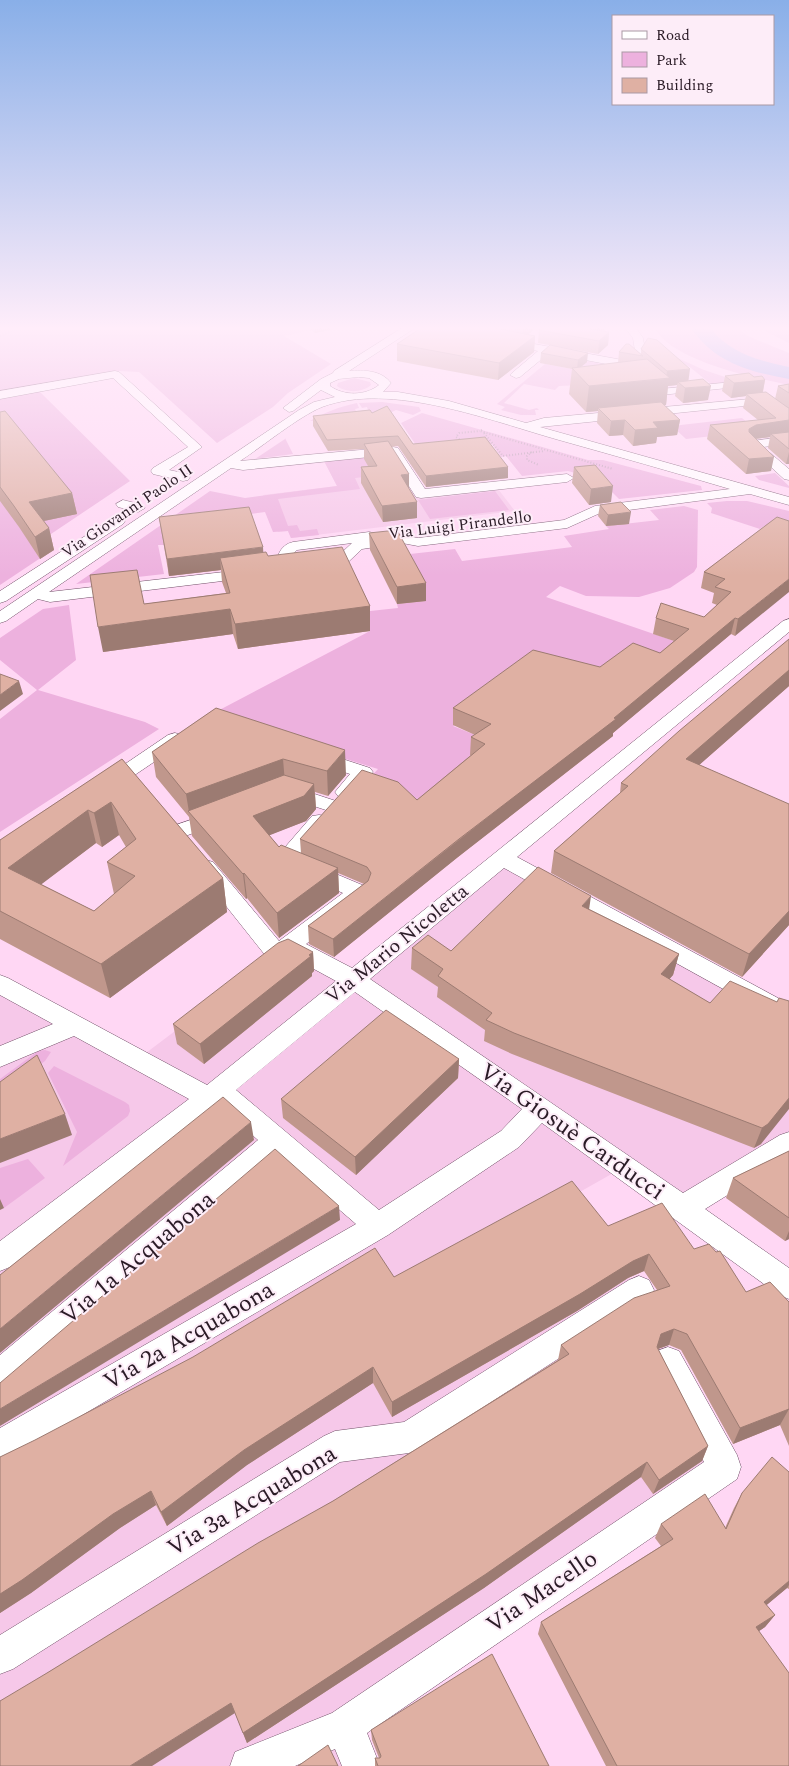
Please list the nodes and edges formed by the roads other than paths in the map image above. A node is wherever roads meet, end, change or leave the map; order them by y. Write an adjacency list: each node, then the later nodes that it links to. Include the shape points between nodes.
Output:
1 (156, 410): 10 (street, via 196,446 158,470)
2 (285, 410): 10 (street, Via Giovanni Paolo II)
3 (308, 410): 8 (street, Via Giovanni Paolo II)
4 (468, 410): 6 (street)
5 (656, 410): 6 (street, via 544,422)
6 (526, 427): 13 (street)
7 (789, 440): 9 (street, via 753,445)
8 (228, 463): 11 (street, via 243,466 393,451 421,494); 19 (street, Via Giovanni Paolo II)
9 (789, 476)
10 (183, 477): 12 (street, Via Giovanni Paolo II)
11 (567, 478)
12 (168, 488)
13 (752, 490): 14 (street); 16 (street, Via Luigi Pirandello)
14 (789, 501)
15 (123, 504): 21 (street, Via Giovanni Paolo II, via 141,505 69,546)
16 (595, 510): 17 (street, Via Luigi Pirandello, via 567,524 418,542 402,539 358,545 340,562); 17 (street, Via Luigi Pirandello, via 300,545 288,549)
17 (282, 570): 18 (street, Via Luigi Pirandello)
18 (201, 580): 19 (street, Via Luigi Pirandello, via 50,597); 20 (street)
19 (36, 594): 22 (street, Via Giovanni Paolo II)
20 (205, 596)
21 (0, 598)
22 (0, 618)
23 (789, 624): 30 (street, Via Mario Nicoletta)
24 (190, 729): 26 (street, via 132,780)
25 (297, 750): 28 (street, via 363,772)
26 (95, 794)
27 (268, 798): 28 (street, via 286,791)
28 (332, 806): 31 (street, via 284,860 359,892)
29 (232, 812): 31 (street, via 181,837 277,954)
30 (502, 858): 32 (street, Via Mario Nicoletta); 34 (street)
31 (290, 945): 32 (street, Via Giosuè Carducci)
32 (354, 980): 37 (street, Via Mario Nicoletta); 38 (street, Via Giosuè Carducci)
33 (0, 984): 35 (street)
34 (789, 1015)
35 (76, 1026): 36 (street); 37 (street)
36 (0, 1058)
37 (213, 1094): 39 (street); 43 (street, Via Mario Nicoletta)
38 (539, 1109): 41 (street, Via Giosuè Carducci); 42 (street, Via 2a Acquabona, via 510,1139)
39 (277, 1140): 42 (street); 47 (street, Via 1a Acquabona)
40 (789, 1143): 41 (street)
41 (682, 1208): 44 (street, Via Giosuè Carducci)
42 (378, 1226): 48 (street, Via 2a Acquabona)
43 (0, 1258)
44 (789, 1285)
45 (639, 1290): 49 (street, Via 3a Acquabona, via 409,1437 335,1447)
46 (668, 1362): 50 (street, Via Macello, via 725,1467)
47 (0, 1375)
48 (0, 1446)
49 (0, 1656)
50 (345, 1726): 51 (street, Via Macello); 52 (street)
51 (248, 1766)
52 (361, 1766)

